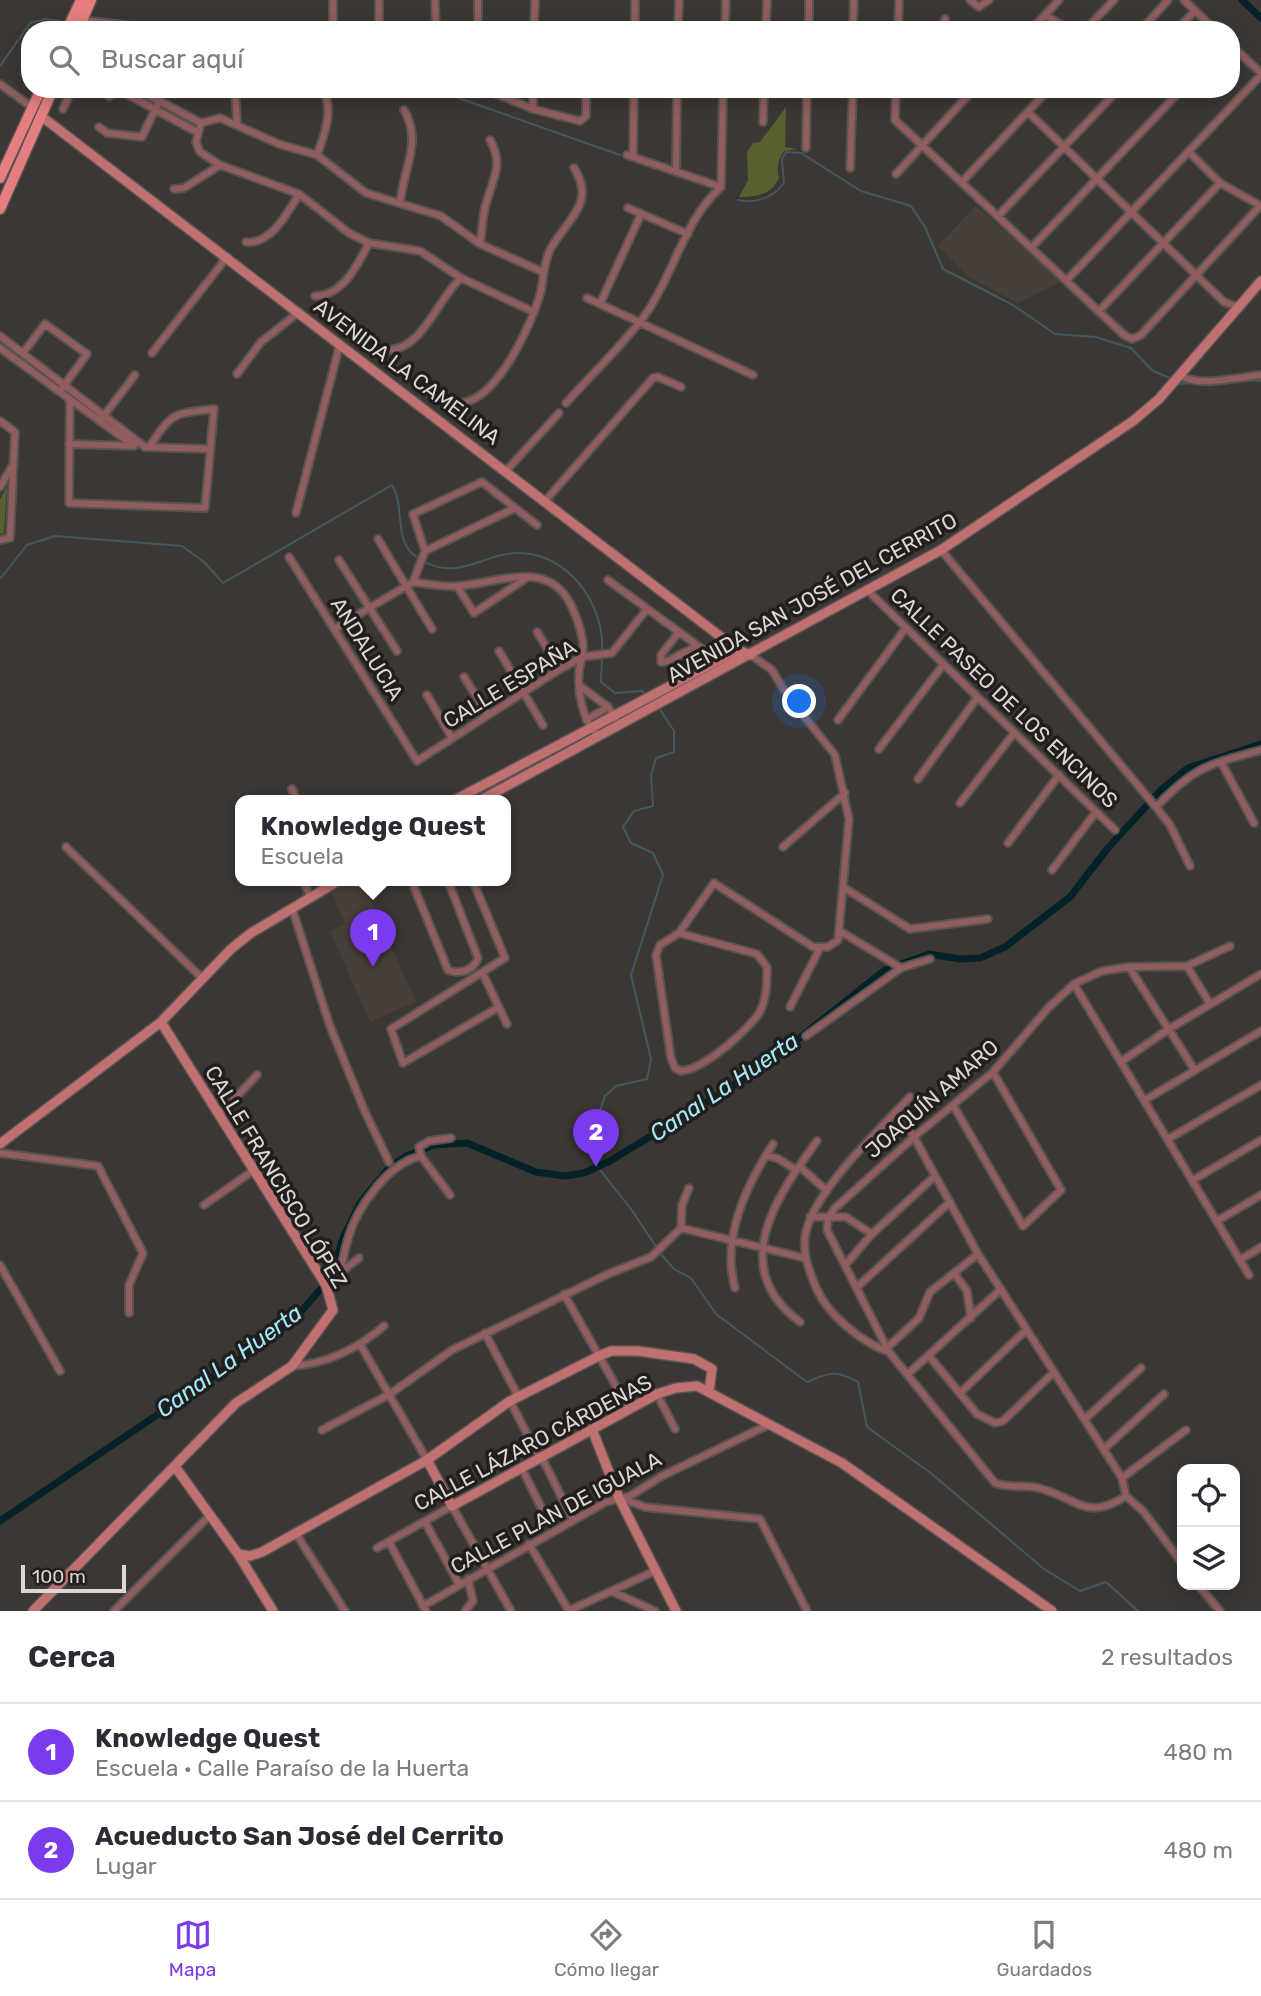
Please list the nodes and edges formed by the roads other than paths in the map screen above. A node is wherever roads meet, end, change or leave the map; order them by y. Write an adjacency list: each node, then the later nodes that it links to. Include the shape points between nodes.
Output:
1 (79, 0): 23 (main road)
2 (91, 0): 23 (main road)
3 (332, 0): 24 (street)
4 (379, 0): 25 (street)
5 (435, 0): 26 (street)
6 (478, 0): 27 (street)
7 (535, 0): 28 (street)
8 (635, 0): 29 (street)
9 (679, 0): 30 (street)
10 (726, 0): 31 (street)
11 (767, 0): 32 (street)
12 (809, 0): 33 (street)
13 (854, 0): 34 (street)
14 (899, 0): 35 (street)
15 (970, 0): 20 (street, via 979,7)
16 (1059, 0): 22 (street)
17 (1114, 0): 38 (street)
18 (1168, 0): 39 (street)
19 (1184, 0): 21 (street)
20 (986, 1)
21 (1195, 11): 40 (street); 41 (street)
22 (1045, 15): 36 (street); 37 (street)
23 (79, 20)
24 (333, 21)
25 (379, 21)
26 (436, 21)
27 (478, 21)
28 (534, 21)
29 (635, 21)
30 (678, 21)
31 (725, 21)
32 (766, 21)
33 (809, 21)
34 (853, 21)
35 (898, 21)
36 (1039, 21)
37 (1055, 21)
38 (1094, 21)
39 (1149, 21)
40 (1186, 21)
41 (1206, 21)
42 (1240, 54): 43 (street)
43 (1261, 74): 45 (street)
44 (0, 84): 69 (street)
45 (1240, 97)
46 (37, 98): 69 (main road)
47 (49, 98): 75 (main road)
48 (68, 98): 71 (street)
49 (137, 98): 72 (street)
50 (156, 98): 68 (street)
51 (236, 98): 78 (street)
52 (325, 98): 86 (street, via 328,119)
53 (507, 98): 70 (street)
54 (533, 98): 70 (street)
55 (585, 98): 70 (street, via 584,119)
56 (633, 98): 90 (street, via 630,156)
57 (677, 98): 90 (street)
58 (723, 98): 96 (street)
59 (764, 98): 76 (street)
60 (807, 98): 84 (street)
61 (853, 98): 89 (street)
62 (896, 98): 82 (street, via 895,120)
63 (966, 98): 82 (street)
64 (1041, 98): 74 (street)
65 (1110, 98): 83 (street)
66 (1174, 98): 93 (street)
67 (1239, 98): 85 (street)
68 (160, 100): 72 (street); 77 (street)
69 (33, 108): 92 (main road)
70 (533, 108)
71 (63, 109)
72 (157, 109): 79 (street, via 142,136 107,134); 80 (street)
73 (404, 110): 99 (street, via 414,136)
74 (1028, 112): 83 (street); 94 (street)
75 (41, 116): 102 (main road); 112 (street, AVENIDA LA CAMELINA)
76 (763, 122)
77 (201, 123): 78 (street, via 220,118); 80 (street)
78 (237, 124): 86 (street)
79 (99, 127)
80 (197, 132): 87 (street, via 200,152)
81 (490, 140): 110 (street, via 499,166 485,205)
82 (922, 145): 91 (street); 94 (street)
83 (1064, 147): 93 (street); 105 (street)
84 (806, 148)
85 (1189, 152): 95 (street); 103 (street)
86 (317, 155): 99 (street, via 366,193)
87 (220, 165): 97 (street, via 184,188); 98 (street)
88 (573, 168): 113 (street, via 581,179 581,203 549,252)
89 (850, 168)
90 (676, 172): 96 (street)
91 (896, 174)
92 (0, 178)
93 (1097, 179): 103 (street); 111 (street)
94 (963, 181): 105 (street)
95 (1220, 183): 100 (street); 109 (street)
96 (721, 187): 106 (street)
97 (174, 188)
98 (299, 194): 107 (street, via 276,227 257,242); 108 (street, via 333,223)
99 (400, 203): 110 (street, via 441,216)
100 (1261, 206): 114 (street)
101 (628, 208): 104 (street)
102 (0, 209)
103 (1131, 212): 109 (street); 116 (street)
104 (641, 214): 106 (street); 121 (street)
105 (998, 216): 111 (street)
106 (688, 234): 127 (street)
107 (246, 242)
108 (369, 243): 115 (street, via 420,251); 118 (street, via 349,278 327,295)
109 (1163, 243): 114 (street); 123 (street)
110 (480, 244): 113 (street)
111 (1032, 247): 116 (street)
112 (227, 257): 124 (street, AVENIDA LA CAMELINA); 133 (street)
113 (543, 272): 125 (street)
114 (1196, 276): 120 (street); 123 (street, via 1132,339)
115 (461, 278): 125 (street); 131 (street, via 408,345)
116 (1067, 280): 123 (street)
117 (1261, 281): 122 (street, AVENIDA SAN JOSÉ DEL CERRITO)
118 (315, 296)
119 (587, 298): 121 (street)
120 (1224, 302): 122 (street); 126 (street)
121 (600, 304): 127 (street)
122 (1238, 307): 126 (street, AVENIDA SAN JOSÉ DEL CERRITO)
123 (1099, 311)
124 (299, 312): 129 (street, AVENIDA LA CAMELINA); 134 (street, via 261,342)
125 (534, 312): 143 (street, via 498,377 477,399)
126 (1228, 318): 137 (street, AVENIDA SAN JOSÉ DEL CERRITO)
127 (639, 322): 136 (street); 144 (street)
128 (0, 336): 132 (street)
129 (340, 344): 154 (street, AVENIDA LA CAMELINA); 158 (street)
130 (0, 348): 141 (street)
131 (387, 350)
132 (23, 353): 139 (street); 139 (street, via 45,324 87,354)
133 (152, 353)
134 (237, 374)
135 (135, 375): 146 (street)
136 (752, 375)
137 (1180, 375): 138 (street, via 1205,380); 162 (street, AVENIDA SAN JOSÉ DEL CERRITO, via 1133,421)
138 (1261, 375)
139 (65, 384): 141 (street); 146 (street)
140 (681, 387): 156 (street, via 653,378)
141 (60, 392): 142 (street)
142 (70, 400): 148 (street); 149 (street)
143 (457, 403)
144 (566, 403)
145 (559, 413): 154 (street)
146 (105, 414): 148 (street); 151 (street)
147 (0, 421): 153 (street, via 15,432)
148 (100, 421): 150 (street)
149 (69, 444): 150 (street); 152 (street, via 69,503 205,508)
150 (134, 446): 151 (street)
151 (147, 447): 152 (street); 152 (street, via 168,419 214,409)
152 (210, 449)
153 (13, 466): 155 (street); 161 (street, via 10,538)
154 (507, 470): 156 (street, AVENIDA LA CAMELINA)
155 (0, 487)
156 (546, 500): 180 (street, AVENIDA LA CAMELINA)
157 (515, 508): 159 (street); 163 (street); 163 (street, via 482,482 416,511 412,519)
158 (296, 513)
159 (537, 525)
160 (378, 539): 169 (street)
161 (0, 540)
162 (941, 550): 171 (street, AVENIDA SAN JOSÉ DEL CERRITO); 215 (street)
163 (424, 554): 168 (street)
164 (289, 557): 174 (street, ANDALUCIA)
165 (339, 559): 172 (street)
166 (526, 577): 170 (street); 170 (street, via 474,613); 185 (street, via 556,585 568,599 582,642)
167 (608, 580): 173 (street)
168 (413, 582): 169 (street); 170 (street)
169 (405, 586): 172 (street); 175 (street)
170 (457, 586)
171 (868, 591): 176 (street, CALLE PASEO DE LOS ENCINOS); 184 (street, AVENIDA SAN JOSÉ DEL CERRITO)
172 (370, 608): 174 (street); 181 (street)
173 (647, 608): 178 (street); 185 (street, CALLE ESPAÑA, via 615,650)
174 (334, 629): 205 (street, ANDALUCIA)
175 (432, 629)
176 (905, 629): 186 (street, CALLE PASEO DE LOS ENCINOS); 197 (street)
177 (537, 632): 187 (street)
178 (678, 632): 179 (street); 179 (street, via 661,662)
179 (697, 646): 183 (street)
180 (738, 650): 184 (street, AVENIDA LA CAMELINA); 193 (street, AVENIDA SAN JOSÉ DEL CERRITO)
181 (397, 651)
182 (499, 651): 190 (street)
183 (709, 654)
184 (751, 655): 193 (street, AVENIDA SAN JOSÉ DEL CERRITO); 210 (street, via 772,670 835,755)
185 (582, 657): 187 (street, CALLE ESPAÑA); 189 (street)
186 (943, 665): 192 (street, CALLE PASEO DE LOS ENCINOS); 203 (street)
187 (561, 669): 190 (street, CALLE ESPAÑA)
188 (464, 677): 195 (street)
189 (580, 687): 194 (street, CALLE ESPAÑA); 196 (street, CALLE ESPAÑA)
190 (524, 692): 195 (street, CALLE ESPAÑA); 199 (street)
191 (427, 695): 202 (street)
192 (977, 698): 201 (street, CALLE PASEO DE LOS ENCINOS); 208 (street)
193 (659, 699): 198 (street, AVENIDA SAN JOSÉ DEL CERRITO)
194 (608, 707): 196 (street); 198 (street, CALLE ESPAÑA)
195 (488, 715): 202 (street, CALLE ESPAÑA)
196 (586, 720): 200 (street, CALLE ESPAÑA)
197 (838, 720)
198 (616, 722): 200 (street, AVENIDA SAN JOSÉ DEL CERRITO)
199 (543, 725)
200 (595, 733): 212 (street, AVENIDA SAN JOSÉ DEL CERRITO); 213 (street, AVENIDA SAN JOSÉ DEL CERRITO)
201 (1014, 733): 207 (street, CALLE PASEO DE LOS ENCINOS); 214 (street)
202 (452, 738): 205 (street, CALLE ESPAÑA)
203 (879, 749)
204 (1261, 750): 206 (street)
205 (417, 761)
206 (1220, 762): 215 (street, via 1184,778); 217 (street)
207 (1059, 775): 216 (street, CALLE PASEO DE LOS ENCINOS); 219 (street)
208 (918, 779)
209 (292, 789): 211 (street)
210 (845, 793): 221 (street); 229 (street, via 849,819)
211 (294, 795)
212 (466, 795)
213 (489, 795)
214 (960, 803)
215 (1155, 806): 222 (street)
216 (1096, 812): 218 (street, CALLE PASEO DE LOS ENCINOS); 223 (street)
217 (1254, 823)
218 (1115, 830)
219 (1009, 843)
220 (66, 847): 243 (street)
221 (783, 847)
222 (1190, 866)
223 (1052, 870)
224 (306, 886): 230 (street)
225 (330, 886): 230 (street)
226 (415, 886): 227 (street, via 448,970 454,973 466,971 478,958)
227 (450, 886)
228 (475, 886): 241 (street, via 505,958)
229 (843, 887): 232 (street, via 910,929); 233 (street)
230 (310, 898): 231 (street)
231 (292, 908): 243 (street, via 251,933); 273 (street, via 330,1026)
232 (988, 919)
233 (840, 930): 236 (street, via 834,944); 240 (street)
234 (679, 933): 234 (street, via 660,945 656,955 671,1058 681,1071 705,1063 757,1016 767,967 757,954); 236 (street, via 714,883)
235 (1230, 946): 238 (street, JOAQUÍN AMARO)
236 (820, 948): 247 (street)
237 (930, 959): 240 (street)
238 (1187, 966): 239 (street, JOAQUÍN AMARO); 245 (street)
239 (1129, 967): 244 (street, JOAQUÍN AMARO, via 1102,971); 250 (street)
240 (901, 968): 252 (street)
241 (483, 974): 246 (street); 246 (street, via 391,1029 403,1063)
242 (1261, 974): 245 (street)
243 (202, 978): 248 (street)
244 (1074, 984): 253 (street); 255 (street, JOAQUÍN AMARO)
245 (1210, 1004): 250 (street)
246 (499, 1007): 249 (street)
247 (790, 1007)
248 (161, 1022): 262 (street, CALLE FRANCISCO LÓPEZ); 268 (street)
249 (507, 1024)
250 (1169, 1029): 253 (street); 254 (street)
251 (1261, 1031): 254 (street)
252 (806, 1036)
253 (1122, 1061): 259 (street)
254 (1194, 1069): 259 (street)
255 (993, 1072): 260 (street, JOAQUÍN AMARO); 260 (street, via 1061,1190 1023,1226)
256 (257, 1075): 262 (street)
257 (1261, 1085): 265 (street)
258 (910, 1097): 261 (street)
259 (1145, 1100): 265 (street)
260 (953, 1105): 263 (street, JOAQUÍN AMARO)
261 (896, 1111): 263 (street); 279 (street)
262 (220, 1115): 275 (street, CALLE FRANCISCO LÓPEZ)
263 (914, 1137): 276 (street); 285 (street, JOAQUÍN AMARO)
264 (451, 1138): 270 (street, via 429,1141)
265 (1168, 1139): 277 (street)
266 (1261, 1140): 277 (street)
267 (817, 1141): 274 (street)
268 (0, 1144)
269 (773, 1144): 272 (street)
270 (420, 1152): 280 (street); 298 (street, via 388,1176 359,1214)
271 (0, 1153): 306 (street, via 98,1166 143,1253 129,1285)
272 (766, 1155): 274 (street); 289 (street, via 738,1212)
273 (390, 1162)
274 (798, 1168): 279 (street); 290 (street, via 768,1222)
275 (254, 1170): 283 (street); 301 (street, CALLE FRANCISCO LÓPEZ)
276 (935, 1176): 282 (street); 288 (street)
277 (1193, 1180): 286 (street)
278 (689, 1188): 287 (street)
279 (827, 1191): 284 (street)
280 (450, 1195)
281 (1261, 1195): 286 (street)
282 (950, 1202): 292 (street); 303 (street)
283 (204, 1206)
284 (810, 1217): 285 (street); 294 (street)
285 (828, 1219): 288 (street, via 852,1219); 296 (street, via 827,1230)
286 (1217, 1221): 295 (street)
287 (681, 1228): 289 (street); 305 (street, via 651,1257)
288 (872, 1234): 296 (street)
289 (732, 1239): 290 (street); 302 (street, via 730,1271)
290 (761, 1247): 294 (street); 308 (street, via 764,1280 781,1308)
291 (1261, 1247): 295 (street)
292 (978, 1254): 299 (street); 304 (street)
293 (359, 1258): 298 (street)
294 (805, 1258): 313 (street, via 821,1301 875,1347)
295 (1240, 1260): 300 (street)
296 (846, 1264): 303 (street)
297 (0, 1265): 318 (street)
298 (341, 1272): 301 (street)
299 (954, 1273): 307 (street, via 967,1291); 313 (street, via 930,1292 919,1318)
300 (1249, 1275)
301 (326, 1285): 316 (street, CALLE FRANCISCO LÓPEZ, via 332,1310)
302 (735, 1288)
303 (856, 1288): 313 (street)
304 (1001, 1289): 307 (street); 310 (street)
305 (564, 1294): 311 (street); 314 (street)
306 (129, 1313)
307 (971, 1318): 315 (street)
308 (800, 1322)
309 (384, 1326): 312 (street)
310 (1026, 1330): 319 (street); 322 (street)
311 (485, 1333): 323 (street, via 452,1350); 326 (street)
312 (361, 1346): 316 (street, via 317,1365); 323 (street)
313 (888, 1350): 320 (street)
314 (598, 1356): 321 (street, via 611,1351 694,1359 712,1369); 326 (street); 327 (street)
315 (929, 1356): 320 (street); 322 (street)
316 (292, 1366): 338 (street, CALLE FRANCISCO LÓPEZ, via 236,1403)
317 (1141, 1368): 328 (street)
318 (60, 1371)
319 (1055, 1372): 322 (street, via 1003,1421 995,1423 978,1414); 328 (street)
320 (908, 1374): 340 (street, via 995,1483 1010,1488 1038,1487 1089,1509 1104,1509)
321 (709, 1392): 324 (street, CALLE LÁZARO CÁRDENAS, via 688,1386); 329 (street, CALLE LÁZARO CÁRDENAS)
322 (960, 1393)
323 (390, 1394): 332 (street); 336 (street)
324 (657, 1394): 327 (street, CALLE LÁZARO CÁRDENAS); 331 (street)
325 (1164, 1394): 334 (street)
326 (514, 1398): 335 (street); 336 (street)
327 (629, 1409): 330 (street, CALLE LÁZARO CÁRDENAS)
328 (1086, 1418): 334 (street)
329 (771, 1423): 341 (street, CALLE PLAN DE IGUALA); 370 (street, CALLE LÁZARO CÁRDENAS, via 842,1463)
330 (592, 1429): 335 (street, CALLE LÁZARO CÁRDENAS); 341 (street)
331 (675, 1429)
332 (322, 1430)
333 (1186, 1430): 339 (street)
334 (1104, 1449): 339 (street)
335 (540, 1456): 337 (street, CALLE LÁZARO CÁRDENAS); 345 (street)
336 (427, 1460): 342 (street); 347 (street)
337 (521, 1467): 342 (street, CALLE LÁZARO CÁRDENAS); 343 (street)
338 (176, 1468): 344 (street); 361 (street, CALLE FRANCISCO LÓPEZ)
339 (1122, 1478): 340 (street)
340 (1126, 1496): 352 (street)
341 (621, 1499): 345 (street, CALLE PLAN DE IGUALA); 354 (street); 369 (street, via 645,1507 760,1520)
342 (452, 1506): 346 (street, CALLE LÁZARO CÁRDENAS); 353 (street)
343 (542, 1510)
344 (210, 1515): 351 (street); 362 (street)
345 (573, 1521): 349 (street, CALLE PLAN DE IGUALA)
346 (425, 1522): 348 (street, CALLE LÁZARO CÁRDENAS); 356 (street)
347 (295, 1532): 351 (street, via 261,1552); 364 (street)
348 (389, 1542): 350 (street, CALLE LÁZARO CÁRDENAS); 359 (street, CALLE PLAN DE IGUALA)
349 (529, 1544): 353 (street, CALLE PLAN DE IGUALA); 366 (street)
350 (377, 1548)
351 (238, 1554): 363 (street)
352 (1177, 1556)
353 (485, 1568): 355 (street, CALLE PLAN DE IGUALA); 365 (street)
354 (657, 1570): 358 (street); 368 (street)
355 (468, 1578): 356 (street, CALLE PLAN DE IGUALA); 360 (street, via 473,1601)
356 (459, 1584): 359 (street, CALLE PLAN DE IGUALA)
357 (1202, 1590): 371 (street)
358 (611, 1591): 366 (street); 367 (street)
359 (424, 1608)
360 (468, 1609)
361 (33, 1611)
362 (114, 1611)
363 (273, 1611)
364 (345, 1611)
365 (511, 1611)
366 (569, 1611)
367 (655, 1611)
368 (676, 1611)
369 (807, 1611)
370 (1052, 1611)
371 (1220, 1611)

